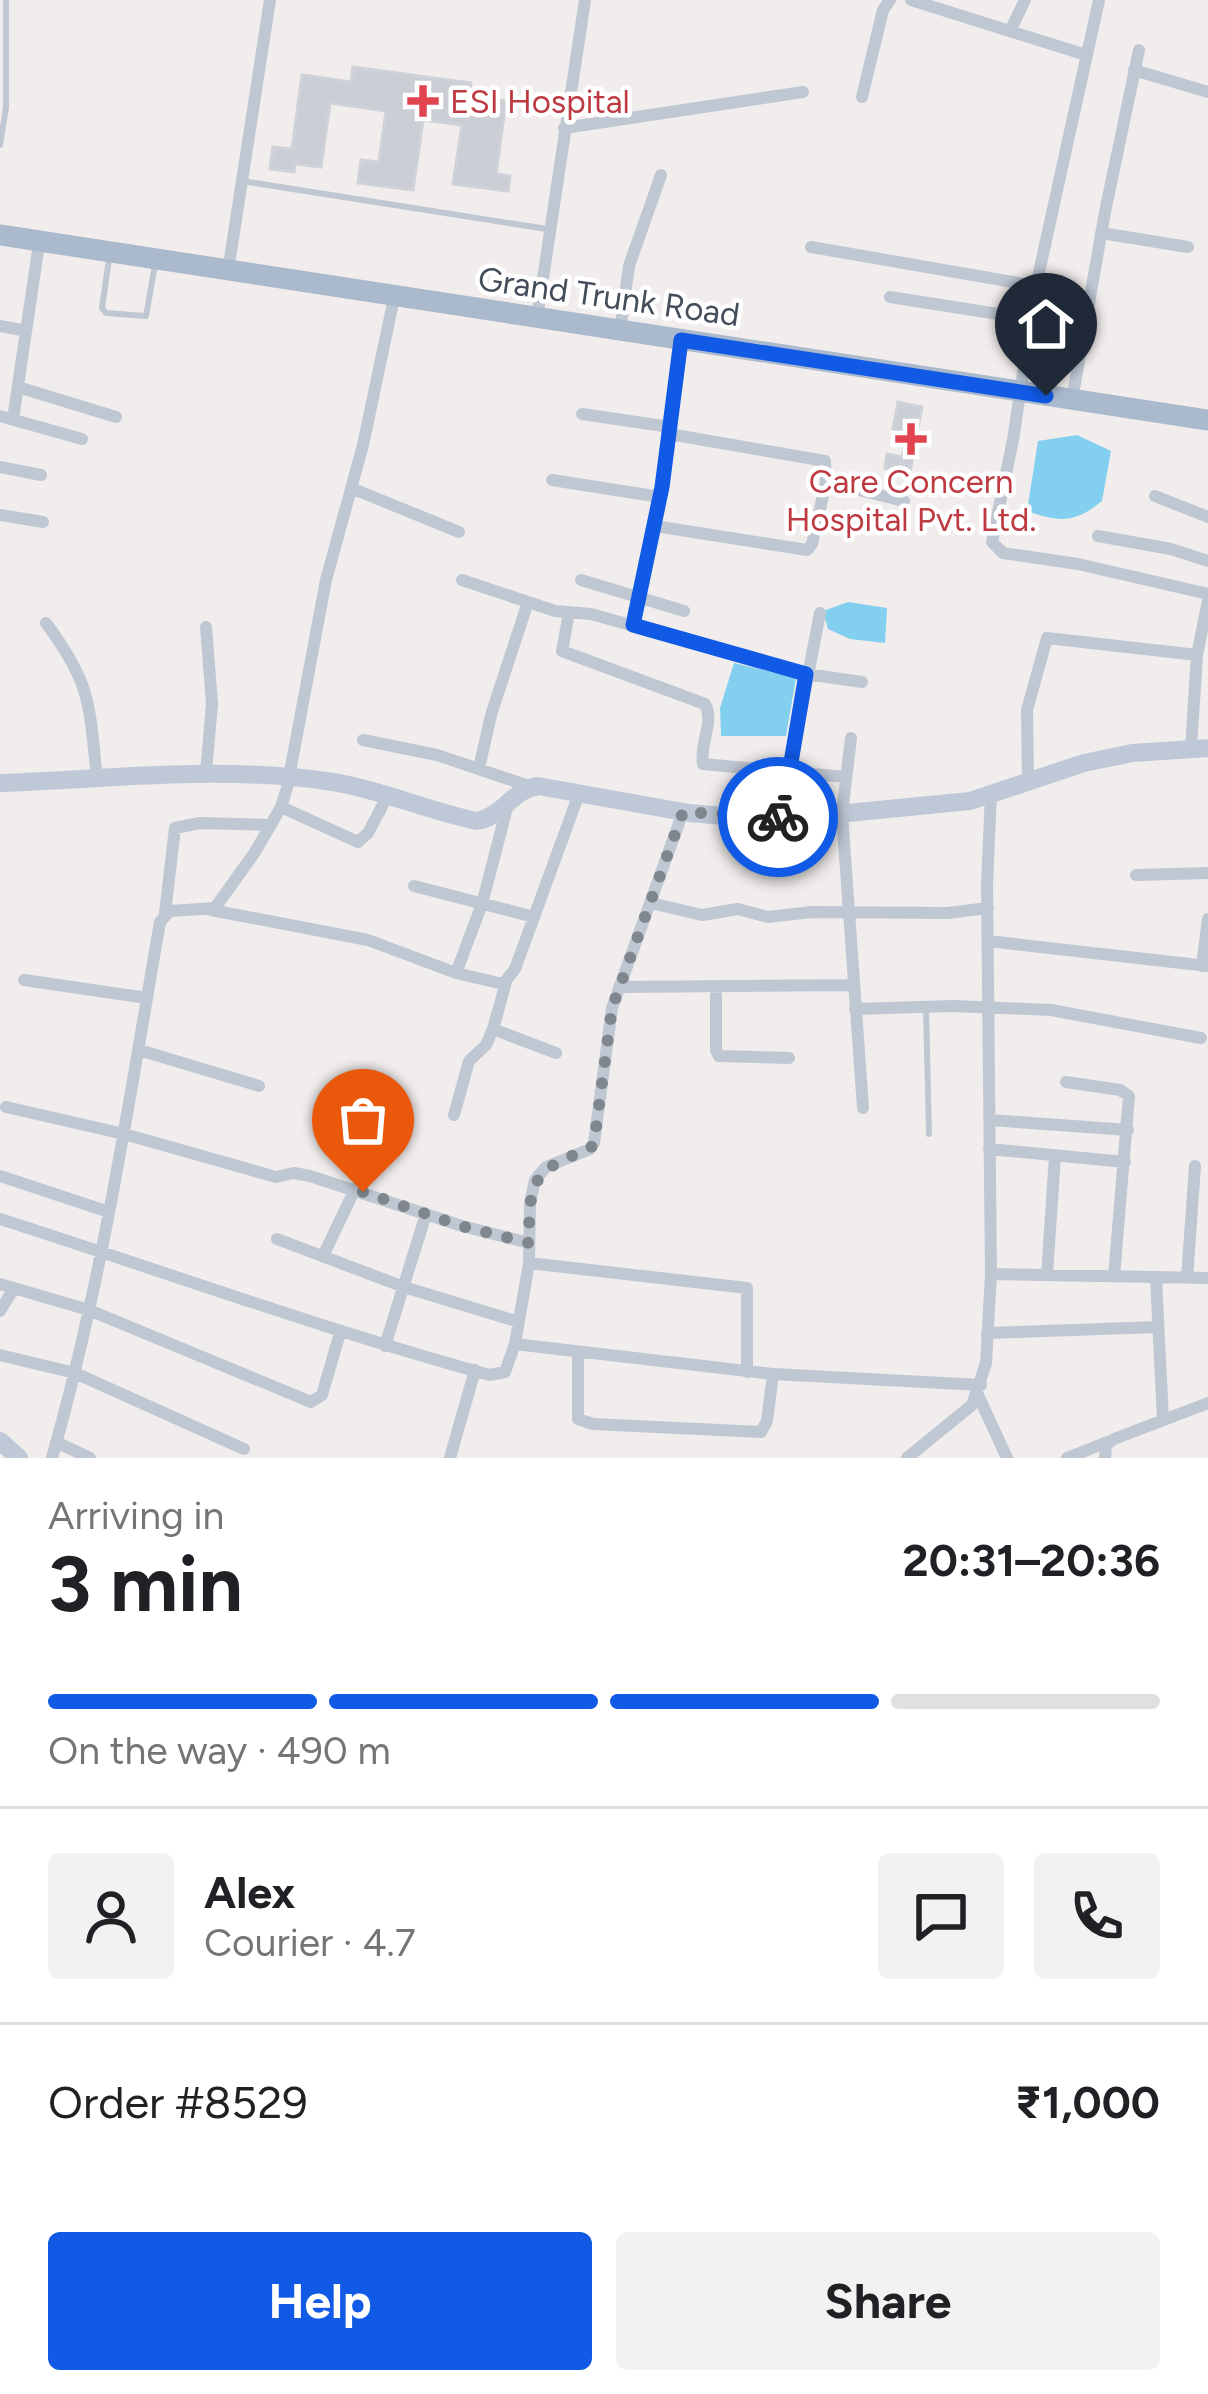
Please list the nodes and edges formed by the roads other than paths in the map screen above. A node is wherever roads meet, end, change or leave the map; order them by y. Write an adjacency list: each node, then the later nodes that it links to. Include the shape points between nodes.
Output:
1 (6, 0): 16 (lane)
2 (270, 0): 18 (street)
3 (585, 0): 15 (street)
4 (890, 0): 14 (street)
5 (910, 0): 8 (street)
6 (1025, 0): 8 (street)
7 (1099, 0): 10 (street)
8 (1010, 31): 10 (street)
9 (1139, 50): 11 (street)
10 (1086, 55): 27 (street)
11 (1135, 70): 13 (street); 20 (street)
12 (803, 92): 15 (street)
13 (1208, 92)
14 (862, 98)
15 (564, 128): 19 (street)
16 (0, 145)
17 (661, 175): 34 (street, via 629,266)
18 (242, 181): 19 (lane); 26 (street)
19 (550, 229): 30 (street)
20 (1101, 233): 23 (street); 38 (street)
21 (14, 240): 24 (main road, Grand Trunk Road); 33 (street)
22 (811, 247): 27 (street)
23 (1188, 248)
24 (109, 254): 25 (main road, Grand Trunk Road); 25 (lane, via 106,314 146,316)
25 (155, 262): 26 (main road, Grand Trunk Road)
26 (228, 272): 29 (main road, Grand Trunk Road)
27 (1036, 286): 31 (street)
28 (890, 296): 31 (street)
29 (394, 298): 30 (main road, Grand Trunk Road); 49 (street)
30 (537, 318): 34 (main road, Grand Trunk Road)
31 (1030, 319): 37 (street)
32 (0, 326): 33 (street)
33 (26, 331): 36 (street)
34 (620, 331): 35 (main road, Grand Trunk Road)
35 (681, 340): 37 (main road, Grand Trunk Road); 43 (street)
36 (18, 387): 40 (street); 41 (street)
37 (1020, 392): 38 (main road, Grand Trunk Road); 63 (street, via 993,547)
38 (1072, 400): 42 (main road, Grand Trunk Road)
39 (582, 414): 43 (street)
40 (7, 417): 44 (street)
41 (116, 417)
42 (1208, 420)
43 (670, 431): 48 (street, via 825,461); 50 (street)
44 (82, 440)
45 (0, 466): 46 (street)
46 (41, 475)
47 (553, 480): 50 (street)
48 (826, 482): 52 (street); 56 (street, via 807,550)
49 (351, 488): 57 (street); 81 (street)
50 (661, 496): 56 (street)
51 (1155, 496): 54 (street)
52 (904, 501)
53 (0, 515): 55 (street)
54 (1208, 517)
55 (43, 522)
56 (655, 526): 62 (street)
57 (459, 532)
58 (1098, 536): 59 (street)
59 (1208, 561)
60 (462, 580): 64 (street)
61 (581, 580): 62 (street)
62 (639, 597): 65 (street); 69 (street)
63 (1208, 597): 71 (street)
64 (528, 602): 66 (street); 77 (street)
65 (684, 611)
66 (569, 613): 69 (street); 79 (street, via 562,651 705,704 703,764)
67 (820, 613): 72 (street)
68 (46, 623): 82 (street, via 82,677)
69 (633, 625): 72 (street)
70 (206, 627): 78 (street)
71 (1197, 655): 76 (street); 83 (street, via 1047,638 1027,710)
72 (806, 674): 73 (street); 79 (street)
73 (862, 682)
74 (851, 738): 80 (street)
75 (363, 740): 77 (street)
76 (1199, 748): 83 (street, via 1132,753)
77 (479, 768): 85 (street)
78 (206, 772): 81 (street); 82 (street)
79 (789, 774): 80 (street); 93 (street)
80 (846, 777): 92 (street)
81 (290, 778): 88 (street); 90 (street)
82 (97, 779): 84 (street)
83 (1028, 781): 87 (street)
84 (0, 783)
85 (532, 787): 86 (street); 89 (street)
86 (580, 791): 91 (street); 104 (street)
87 (991, 793): 92 (street); 100 (street)
88 (387, 797): 89 (street, via 477,821); 90 (street, via 358,842)
89 (508, 803): 99 (street)
90 (281, 807): 94 (street)
91 (683, 812): 93 (street); 98 (street)
92 (842, 814): 93 (street); 103 (street)
93 (787, 817)
94 (271, 825): 101 (street); 102 (street, via 175,828)
95 (1208, 873): 96 (street)
96 (1136, 875)
97 (414, 886): 99 (street)
98 (651, 903): 103 (street, via 702,915); 112 (street)
99 (482, 904): 104 (street); 108 (street)
100 (988, 908): 103 (street); 106 (street)
101 (211, 910): 102 (street); 108 (street, via 368,940)
102 (165, 913): 114 (street)
103 (852, 913): 111 (street)
104 (534, 917): 110 (street)
105 (1208, 919): 107 (street)
106 (988, 941): 107 (street); 115 (street)
107 (1205, 966)
108 (456, 973): 110 (street)
109 (24, 980): 114 (street)
110 (506, 982): 118 (street)
111 (854, 985): 113 (street); 117 (street)
112 (619, 987): 113 (street); 142 (street, via 594,1143 535,1180)
113 (716, 987): 122 (street, via 719,1056)
114 (147, 998): 120 (street)
115 (990, 1007): 116 (street); 119 (street, via 1069,1012); 128 (street)
116 (926, 1008): 117 (street); 131 (lane)
117 (855, 1009): 126 (street)
118 (494, 1029): 121 (street); 127 (street, via 469,1061)
119 (1201, 1038)
120 (139, 1050): 124 (street); 130 (street)
121 (556, 1053)
122 (789, 1058)
123 (1066, 1082): 129 (street, via 1125,1091)
124 (259, 1086)
125 (6, 1107): 130 (street)
126 (863, 1108)
127 (454, 1114)
128 (990, 1120): 129 (street); 132 (street)
129 (1128, 1130): 134 (street)
130 (124, 1134): 137 (street, via 276,1178 300,1174); 138 (street)
131 (929, 1134)
132 (989, 1149): 133 (street); 146 (street)
133 (1055, 1156): 134 (street); 147 (street)
134 (1125, 1162): 148 (street)
135 (1195, 1166): 150 (street)
136 (0, 1176): 138 (street)
137 (355, 1189): 139 (street); 144 (street)
138 (109, 1212): 143 (street)
139 (426, 1214): 142 (street); 153 (street)
140 (0, 1219): 143 (street)
141 (277, 1239): 144 (street)
142 (529, 1243): 145 (street)
143 (101, 1251): 154 (street); 158 (street)
144 (323, 1256): 153 (street)
145 (529, 1263): 156 (street); 165 (street, via 748,1288)
146 (991, 1274): 147 (street); 159 (street)
147 (1047, 1275): 148 (street)
148 (1114, 1277): 149 (street)
149 (1156, 1278): 150 (street); 157 (street)
150 (1187, 1278): 151 (street)
151 (1208, 1278)
152 (7, 1286): 154 (street); 155 (street)
153 (404, 1287): 156 (street); 161 (street)
154 (89, 1310): 158 (street, via 311,1402 322,1395); 166 (street)
155 (0, 1311)
156 (519, 1322): 160 (street)
157 (1158, 1327): 159 (street); 170 (street)
158 (340, 1333): 161 (street)
159 (987, 1334): 168 (street)
160 (514, 1344): 162 (street); 164 (street, via 505,1372)
161 (385, 1346): 164 (street)
162 (578, 1352): 165 (street); 167 (street, via 577,1416 593,1424 761,1432)
163 (0, 1354): 166 (street)
164 (475, 1370): 178 (street)
165 (748, 1372): 167 (street)
166 (75, 1373): 172 (street); 174 (street)
167 (773, 1374): 168 (street)
168 (980, 1390): 179 (street, via 965,1413); 180 (street)
169 (1208, 1402): 170 (street)
170 (1163, 1420): 173 (street)
171 (0, 1441): 175 (street)
172 (56, 1442): 176 (street); 177 (street)
173 (1109, 1442): 181 (street); 182 (street)
174 (244, 1449)
175 (19, 1458)
176 (52, 1458)
177 (90, 1458)
178 (450, 1458)
179 (908, 1458)
180 (1007, 1458)
181 (1067, 1458)
182 (1105, 1458)

